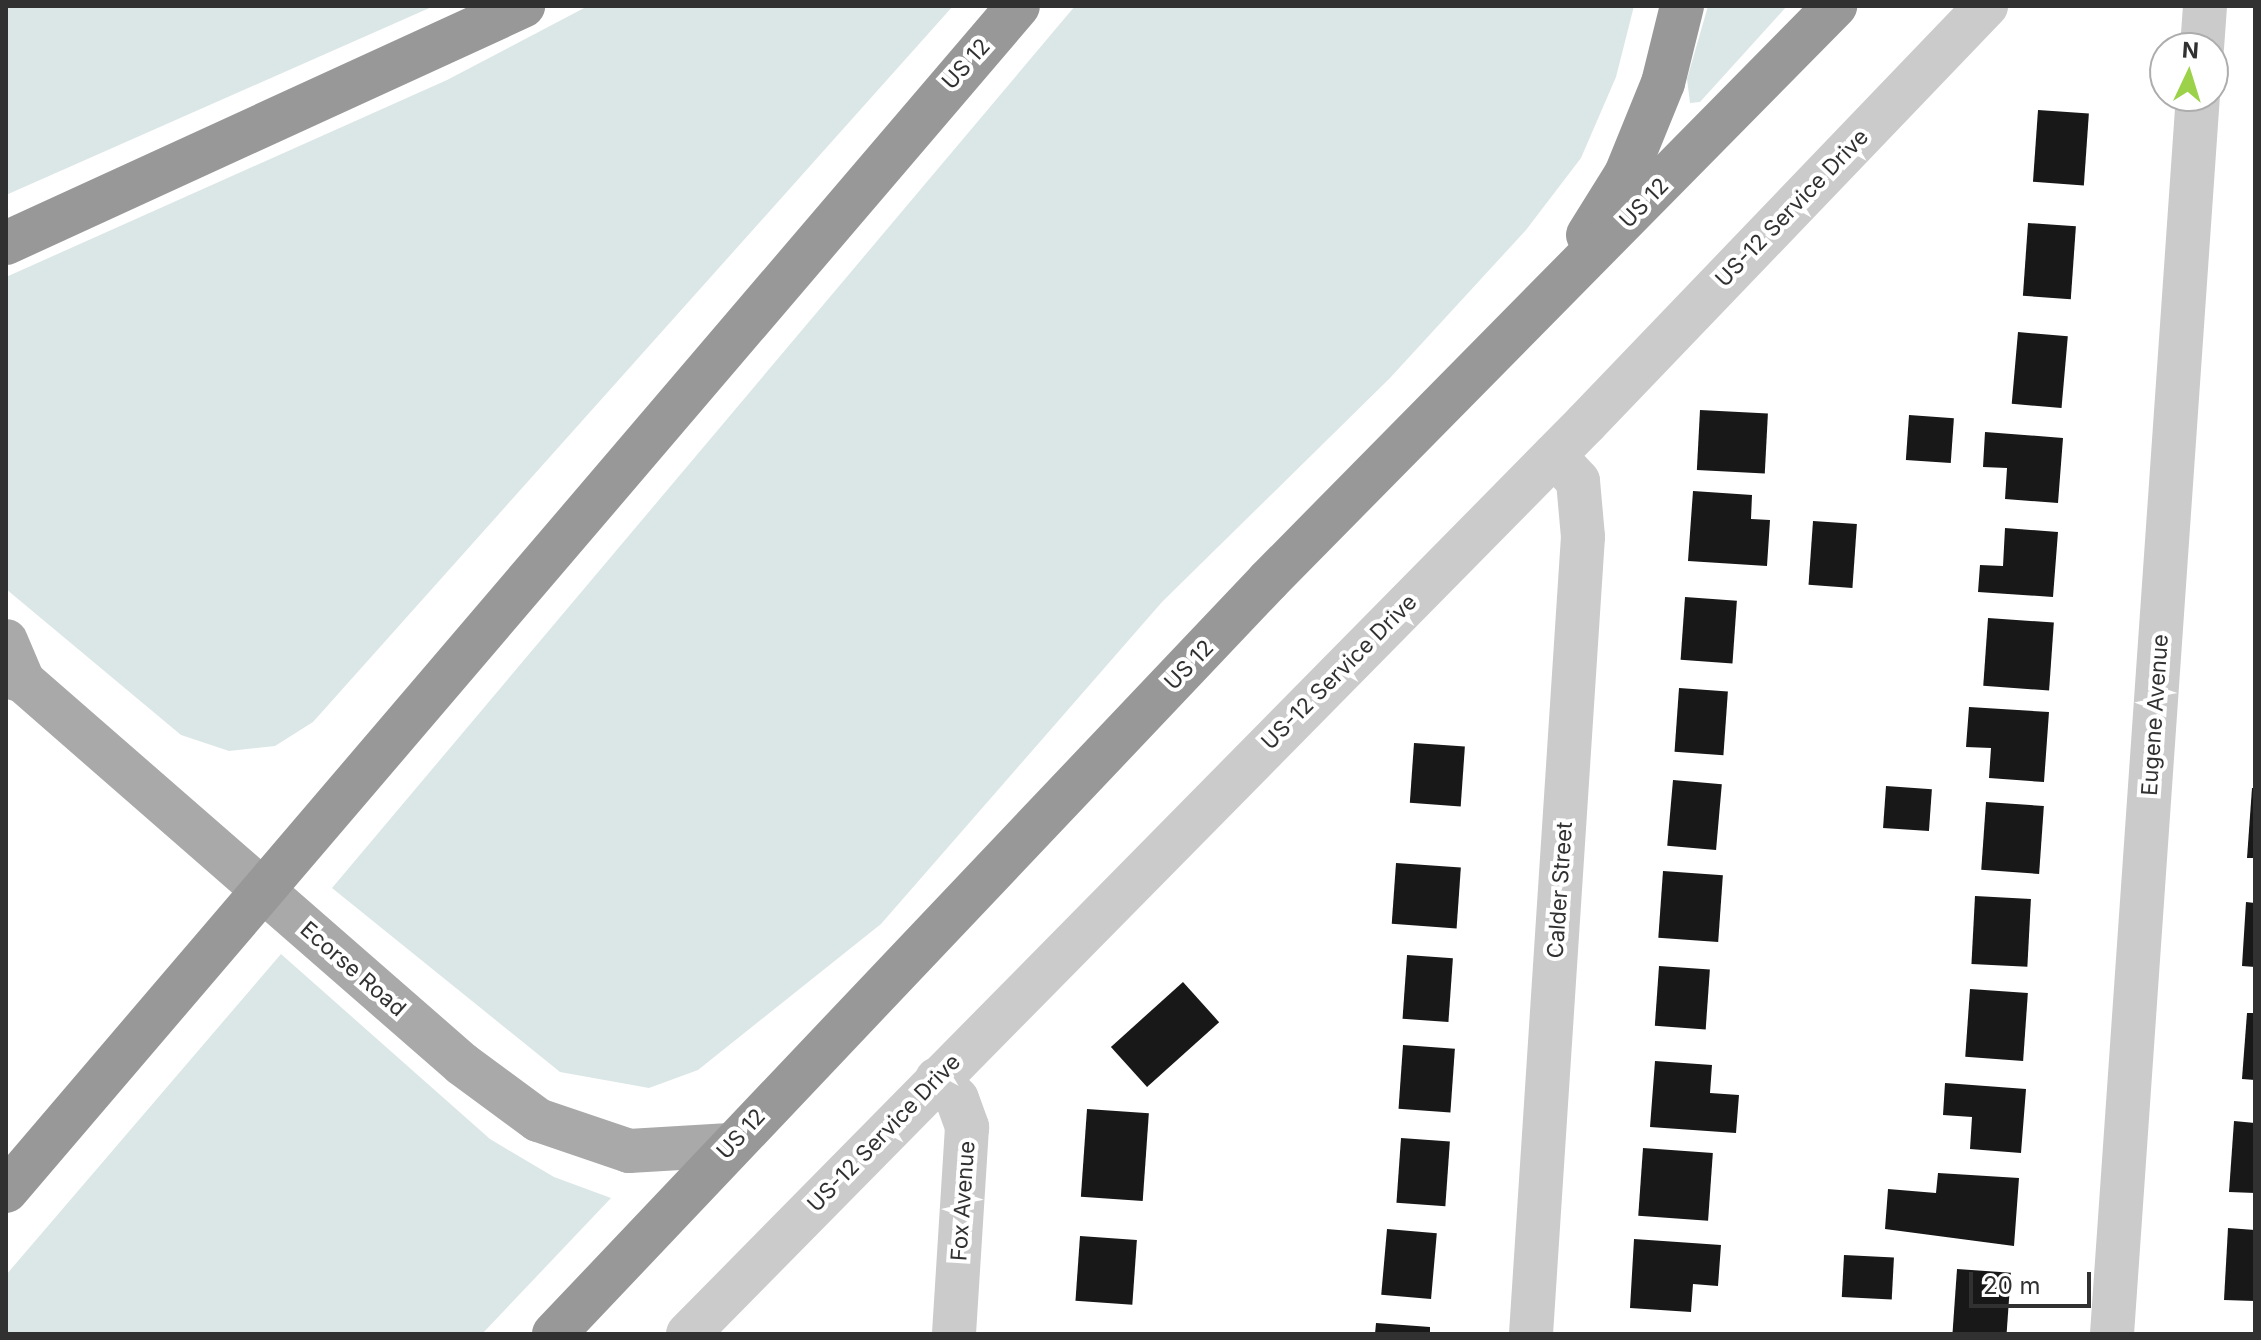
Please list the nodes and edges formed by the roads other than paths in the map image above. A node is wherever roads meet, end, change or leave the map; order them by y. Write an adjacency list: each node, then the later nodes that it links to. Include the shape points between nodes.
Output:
1 (523, 6): 9 (highway)
2 (1018, 6): 14 (highway, US 12 / US 12)
3 (1682, 6): 10 (highway, via 1663,83 1626,174)
4 (1835, 6): 10 (highway, US 12 / US 12)
5 (1986, 6): 11 (street, US-12 Service Drive)
6 (2205, 6): 7 (street)
7 (2203, 32)
8 (2197, 112): 22 (street, Eugene Avenue)
9 (6, 243)
10 (1545, 305): 16 (highway, US 12 / US 12, via 1268,581)
11 (1554, 455): 15 (street, US-12 Service Drive); 21 (street, Calder Street, via 1578,481 1583,537)
12 (6, 641): 13 (main road, Ecorse Road)
13 (23, 685): 14 (main road, Ecorse Road)
14 (261, 890): 16 (main road, Ecorse Road, via 462,1064 538,1120 629,1151); 17 (highway, US 12)
15 (937, 1079): 19 (street, US-12 Service Drive); 20 (street, Fox Avenue, via 957,1099 967,1127)
16 (730, 1145): 18 (highway, US 12 / US 12)
17 (6, 1191)
18 (554, 1334)
19 (688, 1334)
20 (954, 1334)
21 (1531, 1334)
22 (2112, 1334)

